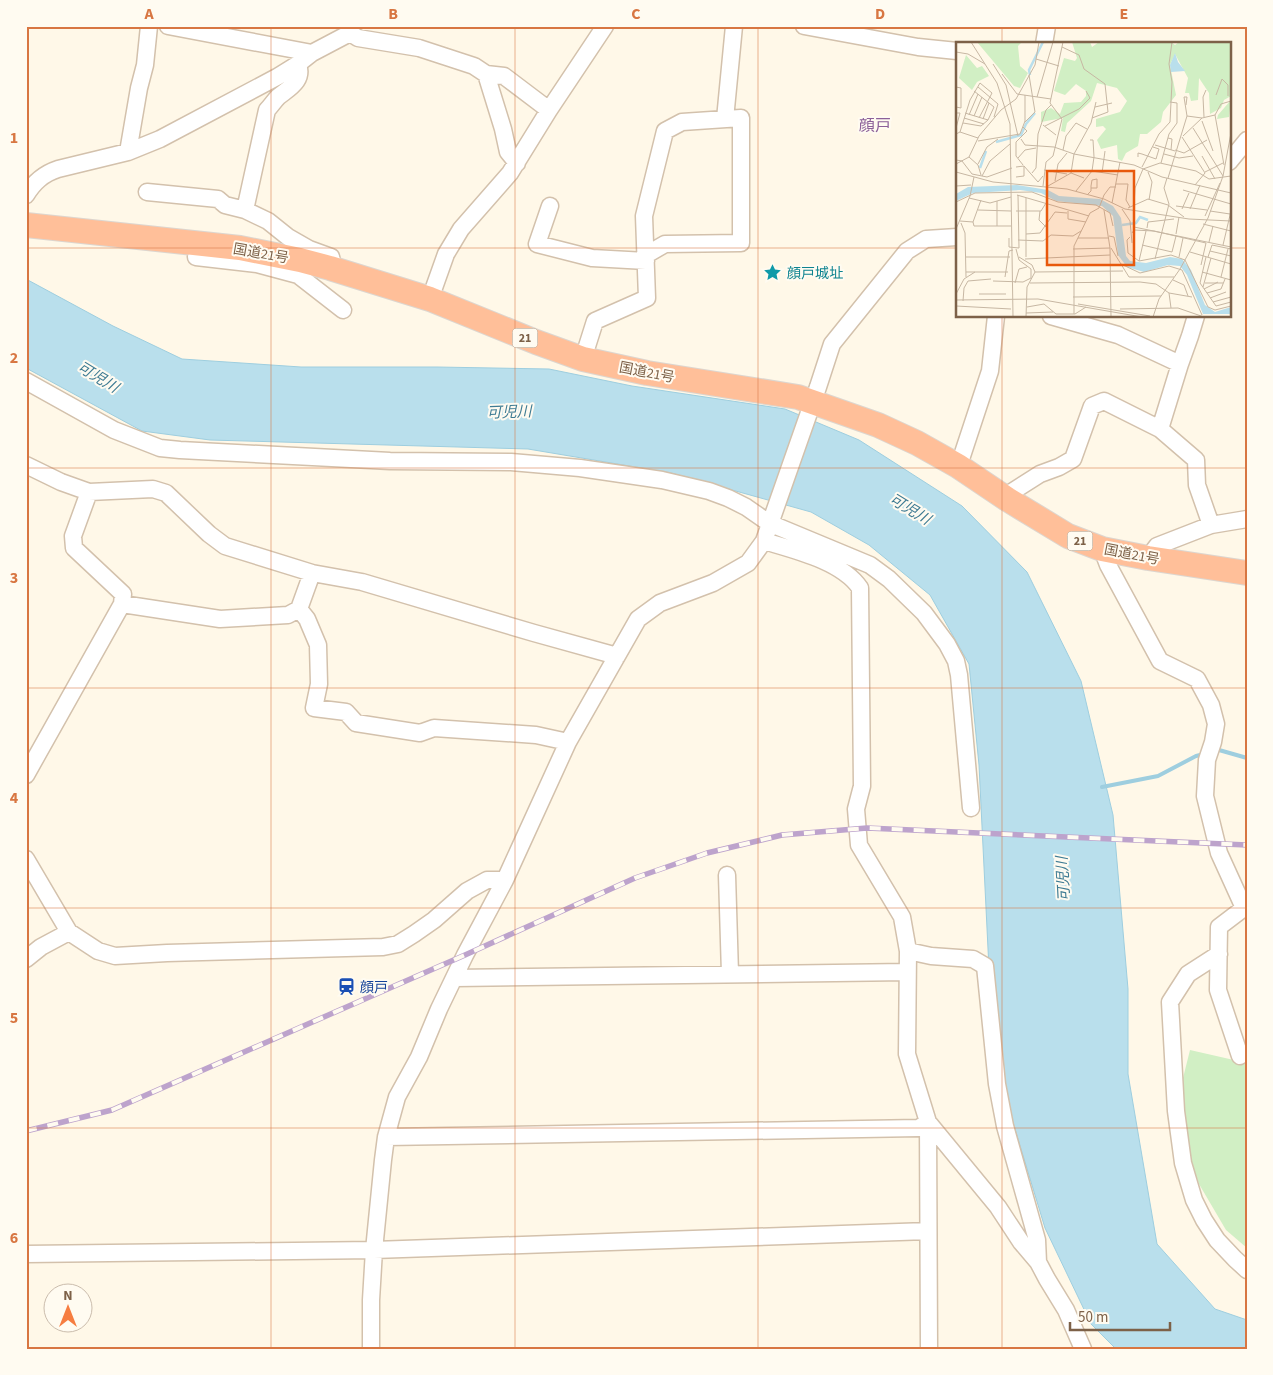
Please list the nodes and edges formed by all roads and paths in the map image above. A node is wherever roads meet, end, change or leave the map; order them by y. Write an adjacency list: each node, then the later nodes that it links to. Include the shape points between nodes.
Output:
1 (149, 26): 16 (street)
2 (168, 26): 10 (street)
3 (605, 26): 13 (street)
4 (734, 26): 14 (street)
5 (805, 26): 9 (street)
6 (1047, 26): 8 (street)
7 (350, 30): 10 (street); 12 (street, via 358,38 420,48 474,66)
8 (1044, 42)
9 (956, 51)
10 (312, 53): 11 (street)
11 (298, 64): 16 (street, via 160,139); 22 (street, via 299,79 267,110)
12 (486, 74): 13 (street, via 504,76); 18 (street, via 508,152)
13 (549, 110): 18 (street)
14 (725, 119): 26 (street, via 682,122 665,131 644,216); 26 (street, via 741,118 741,243 665,244)
15 (1247, 140): 17 (street)
16 (128, 152): 20 (street, via 48,173 38,179)
17 (1230, 161)
18 (517, 163): 29 (street, via 461,229 446,254)
19 (147, 192): 22 (street, via 218,199 226,205)
20 (26, 195)
21 (550, 206): 26 (street, via 536,244 592,258)
22 (245, 210): 28 (street, via 268,221 309,249 331,257)
23 (26, 225): 27 (highway, 国道21号 / 21, via 240,248)
24 (956, 237): 37 (street, via 926,239 907,251 832,344)
25 (196, 257): 27 (street)
26 (646, 258): 34 (street, via 647,298 595,321)
27 (299, 268): 28 (highway, 国道21号 / 21); 30 (street)
28 (330, 268): 29 (highway, 国道21号 / 21)
29 (430, 299): 34 (highway, 国道21号 / 21)
30 (343, 310)
31 (996, 318): 40 (street, via 990,371)
32 (1058, 318): 35 (street, via 1118,335)
33 (1195, 318): 35 (street)
34 (583, 358): 37 (highway, 国道21号 / 21, via 647,374 798,397)
35 (1180, 364): 38 (street)
36 (26, 382): 44 (street, via 114,430 160,448 390,461 511,462 580,468 662,480 709,491 740,504)
37 (811, 407): 40 (highway, 国道21号 / 21, via 878,425); 44 (street)
38 (1160, 429): 42 (street, via 1104,401 1092,406 1073,459 1040,474); 45 (street, via 1196,460 1197,485)
39 (26, 465): 41 (street)
40 (958, 466): 42 (highway, 国道21号 / 21)
41 (89, 492): 49 (street, via 153,489 166,493 225,546); 51 (street, via 73,536 74,548 123,594)
42 (1010, 501): 47 (highway, 国道21号 / 21, via 1068,536)
43 (1247, 518): 45 (street)
44 (769, 523): 46 (street); 56 (street, via 870,565 904,592 947,644 959,675)
45 (1210, 525): 48 (street, via 1157,546)
46 (764, 541): 53 (street, via 748,563 713,583 660,603 638,619); 62 (street, via 834,565 854,579 860,588 862,786 856,809 859,844 902,917)
47 (1102, 549): 48 (highway, 国道21号 / 21); 60 (street, via 1160,661 1196,680 1211,705 1216,724 1207,760 1205,796 1219,853)
48 (1148, 558): 50 (highway, 国道21号 / 21)
49 (312, 572): 52 (street); 53 (street, via 362,582)
50 (1247, 573)
51 (122, 604): 52 (street, via 220,618 288,615); 55 (street)
52 (299, 609): 54 (street, via 307,618 318,645 319,684 314,708 346,712 356,723 420,733 434,728 536,735)
53 (617, 656): 54 (street)
54 (568, 742): 59 (street)
55 (26, 775)
56 (971, 808)
57 (26, 859): 61 (street)
58 (728, 874): 66 (street)
59 (505, 880): 61 (street, via 487,880 467,891 414,934 398,944 383,947 115,956 98,952); 67 (street)
60 (1246, 906): 63 (street, via 1220,927)
61 (69, 932): 64 (street)
62 (908, 951): 65 (street); 74 (street, via 973,959 985,966 997,1084 1005,1126 1037,1240)
63 (1219, 954): 68 (street, via 1218,990); 75 (street, via 1188,974 1170,1002 1176,1111 1183,1164 1194,1200 1217,1240)
64 (26, 959)
65 (907, 972): 66 (street); 69 (street, via 907,1054)
66 (730, 974): 67 (street)
67 (455, 978): 70 (street, via 420,1057 397,1097)
68 (1240, 1056)
69 (928, 1122): 70 (street, via 919,1128); 71 (street); 74 (street)
70 (386, 1137): 72 (street)
71 (928, 1231): 72 (street); 77 (street)
72 (374, 1250): 73 (street); 76 (street)
73 (26, 1254)
74 (1038, 1262): 78 (street, via 1066,1310)
75 (1247, 1270)
76 (371, 1349)
77 (929, 1349)
78 (1083, 1349)

